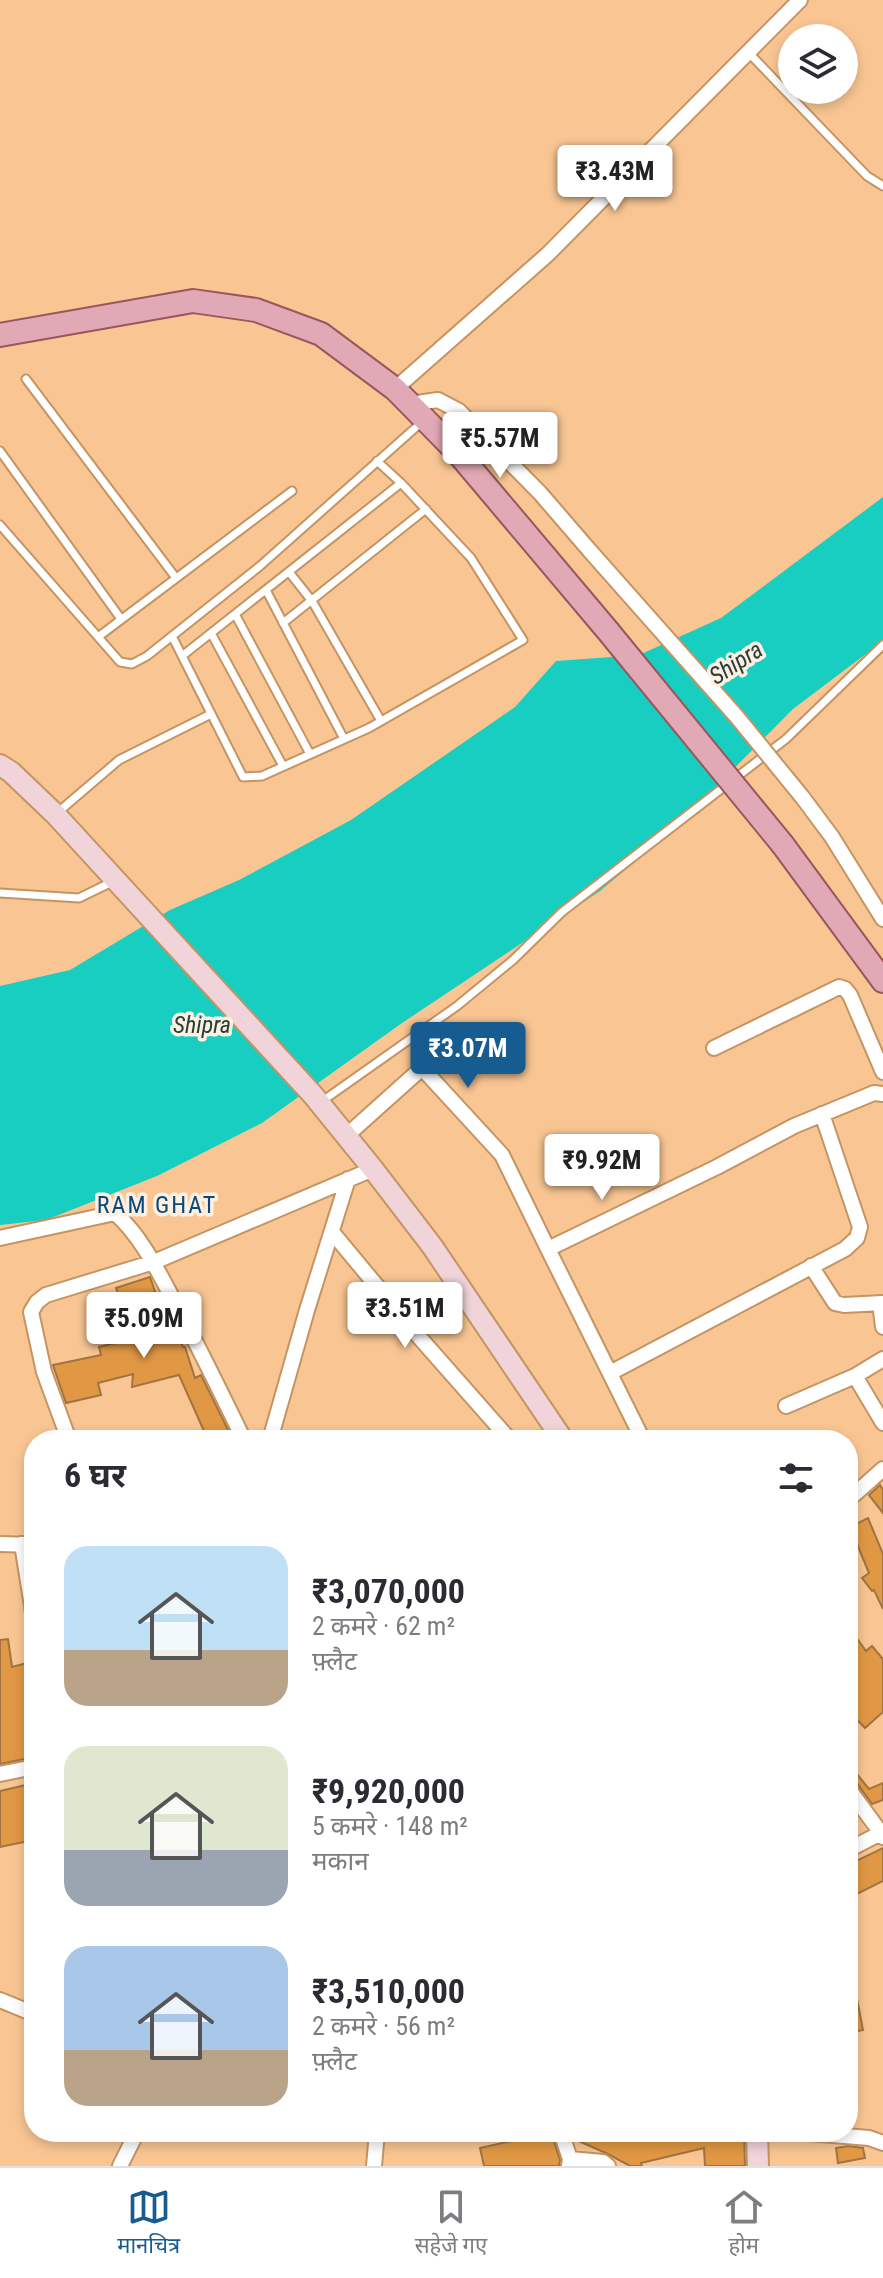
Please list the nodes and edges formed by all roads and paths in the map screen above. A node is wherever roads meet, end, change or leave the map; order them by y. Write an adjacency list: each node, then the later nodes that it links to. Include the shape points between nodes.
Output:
1 (800, 0): 2 (street)
2 (748, 52): 3 (lane, via 867,176); 6 (street)
3 (883, 186)
4 (0, 335): 6 (main road, via 193,301 256,310 321,334)
5 (26, 379): 14 (lane)
6 (409, 404): 8 (lane); 34 (street, bridge, via 438,400 459,411 540,493 803,798); 35 (main road, bridge, via 458,453 608,631 783,845)
7 (0, 451): 18 (lane)
8 (377, 461): 9 (lane); 21 (lane)
9 (401, 483): 11 (lane); 13 (lane)
10 (292, 491): 14 (lane)
11 (426, 509): 16 (lane); 26 (lane, via 471,558 523,640)
12 (0, 525): 22 (lane)
13 (289, 572): 15 (lane); 16 (lane)
14 (176, 578): 18 (lane)
15 (266, 590): 17 (lane); 19 (lane)
16 (312, 601): 19 (lane); 26 (lane)
17 (235, 614): 20 (lane); 28 (lane)
18 (121, 619): 22 (lane)
19 (283, 623): 27 (lane)
20 (211, 633): 24 (lane); 30 (lane)
21 (172, 636): 22 (lane, via 132,664 120,662); 24 (lane)
22 (98, 637)
23 (883, 645): 39 (lane, via 786,739 562,912 457,1006)
24 (182, 656): 25 (lane)
25 (211, 714): 30 (lane, via 243,777 262,776); 31 (lane, via 119,760)
26 (381, 721): 27 (lane)
27 (344, 739): 28 (lane)
28 (310, 754): 30 (lane)
29 (0, 765): 31 (main road)
30 (283, 766)
31 (55, 814): 32 (main road)
32 (122, 888): 33 (lane, via 79,898); 39 (main road)
33 (0, 893)
34 (883, 919)
35 (883, 981)
36 (714, 1048): 37 (street, via 839,987 850,995)
37 (883, 1072)
38 (883, 1094): 40 (street)
39 (316, 1099): 41 (main road)
40 (822, 1114): 46 (street); 48 (street, via 860,1227 845,1249)
41 (345, 1137): 42 (main road); 46 (street, via 422,1068 502,1155)
42 (373, 1169): 43 (street); 60 (main road, via 432,1246)
43 (348, 1179): 44 (street); 47 (street)
44 (332, 1232): 58 (street); 59 (street)
45 (0, 1238): 47 (street, via 115,1213)
46 (548, 1249): 52 (street)
47 (154, 1262): 56 (street, via 46,1295 31,1312 44,1372); 57 (street)
48 (811, 1266): 49 (street, via 835,1303); 52 (street)
49 (882, 1303): 50 (street)
50 (883, 1327)
51 (883, 1359): 53 (street)
52 (610, 1373): 61 (street)
53 (855, 1376): 54 (street); 55 (street)
54 (786, 1406)
55 (883, 1423)
56 (65, 1430)
57 (239, 1430)
58 (273, 1430)
59 (501, 1430)
60 (556, 1430)
61 (638, 1430)
62 (883, 1469): 63 (street)
63 (858, 1491)
64 (0, 1544): 65 (street)
65 (24, 1544)
66 (24, 1769): 67 (street)
67 (0, 1774)
68 (858, 1802): 69 (street)
69 (882, 1834): 70 (street)
70 (858, 1845)
71 (0, 2000): 72 (street)
72 (24, 2010)
73 (858, 2137): 78 (street)
74 (132, 2142): 80 (street)
75 (376, 2142): 81 (street)
76 (564, 2142): 79 (street)
77 (757, 2142): 83 (main road)
78 (883, 2143)
79 (569, 2162): 82 (street)
80 (120, 2166)
81 (374, 2166)
82 (608, 2166)
83 (758, 2166)

